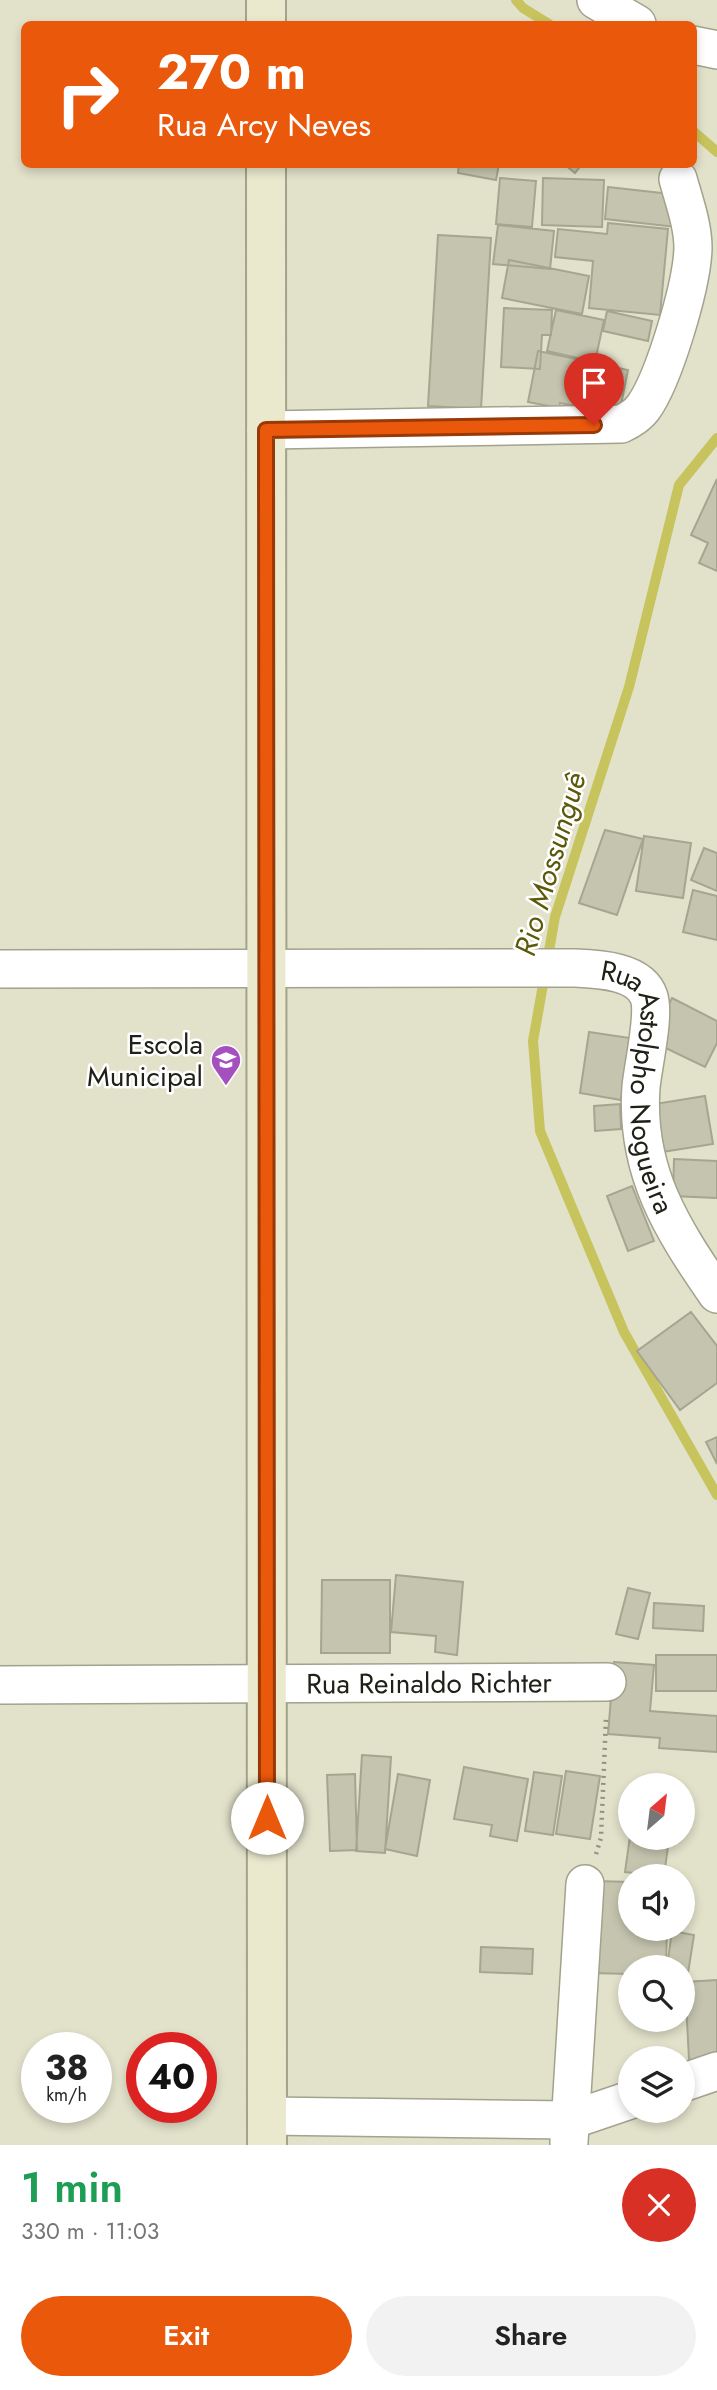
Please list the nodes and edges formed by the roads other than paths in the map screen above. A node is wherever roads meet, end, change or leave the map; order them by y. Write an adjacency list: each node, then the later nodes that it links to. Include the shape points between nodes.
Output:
1 (265, 0): 3 (street)
2 (596, 0): 4 (street)
3 (265, 21)
4 (632, 21)
5 (697, 46): 6 (street)
6 (717, 50)
7 (266, 168): 9 (street)
8 (678, 179): 9 (street, via 693,247 688,288 655,384 632,419 621,424)
9 (266, 430): 10 (street)
10 (267, 969): 11 (street, Rua Astolpho Nogueira); 12 (street, Rua Astolpho Nogueira, via 573,968 600,970 639,982 649,996 651,1012 641,1096 650,1173 679,1238); 14 (street)
11 (0, 970)
12 (717, 1294)
13 (607, 1682): 14 (street, Rua Reinaldo Richter)
14 (267, 1684): 15 (street, Rua Reinaldo Richter); 20 (street)
15 (0, 1685)
16 (585, 1884): 21 (street)
17 (717, 2071): 18 (street)
18 (695, 2079)
19 (618, 2107): 21 (street)
20 (267, 2130): 21 (street)
21 (570, 2133)

